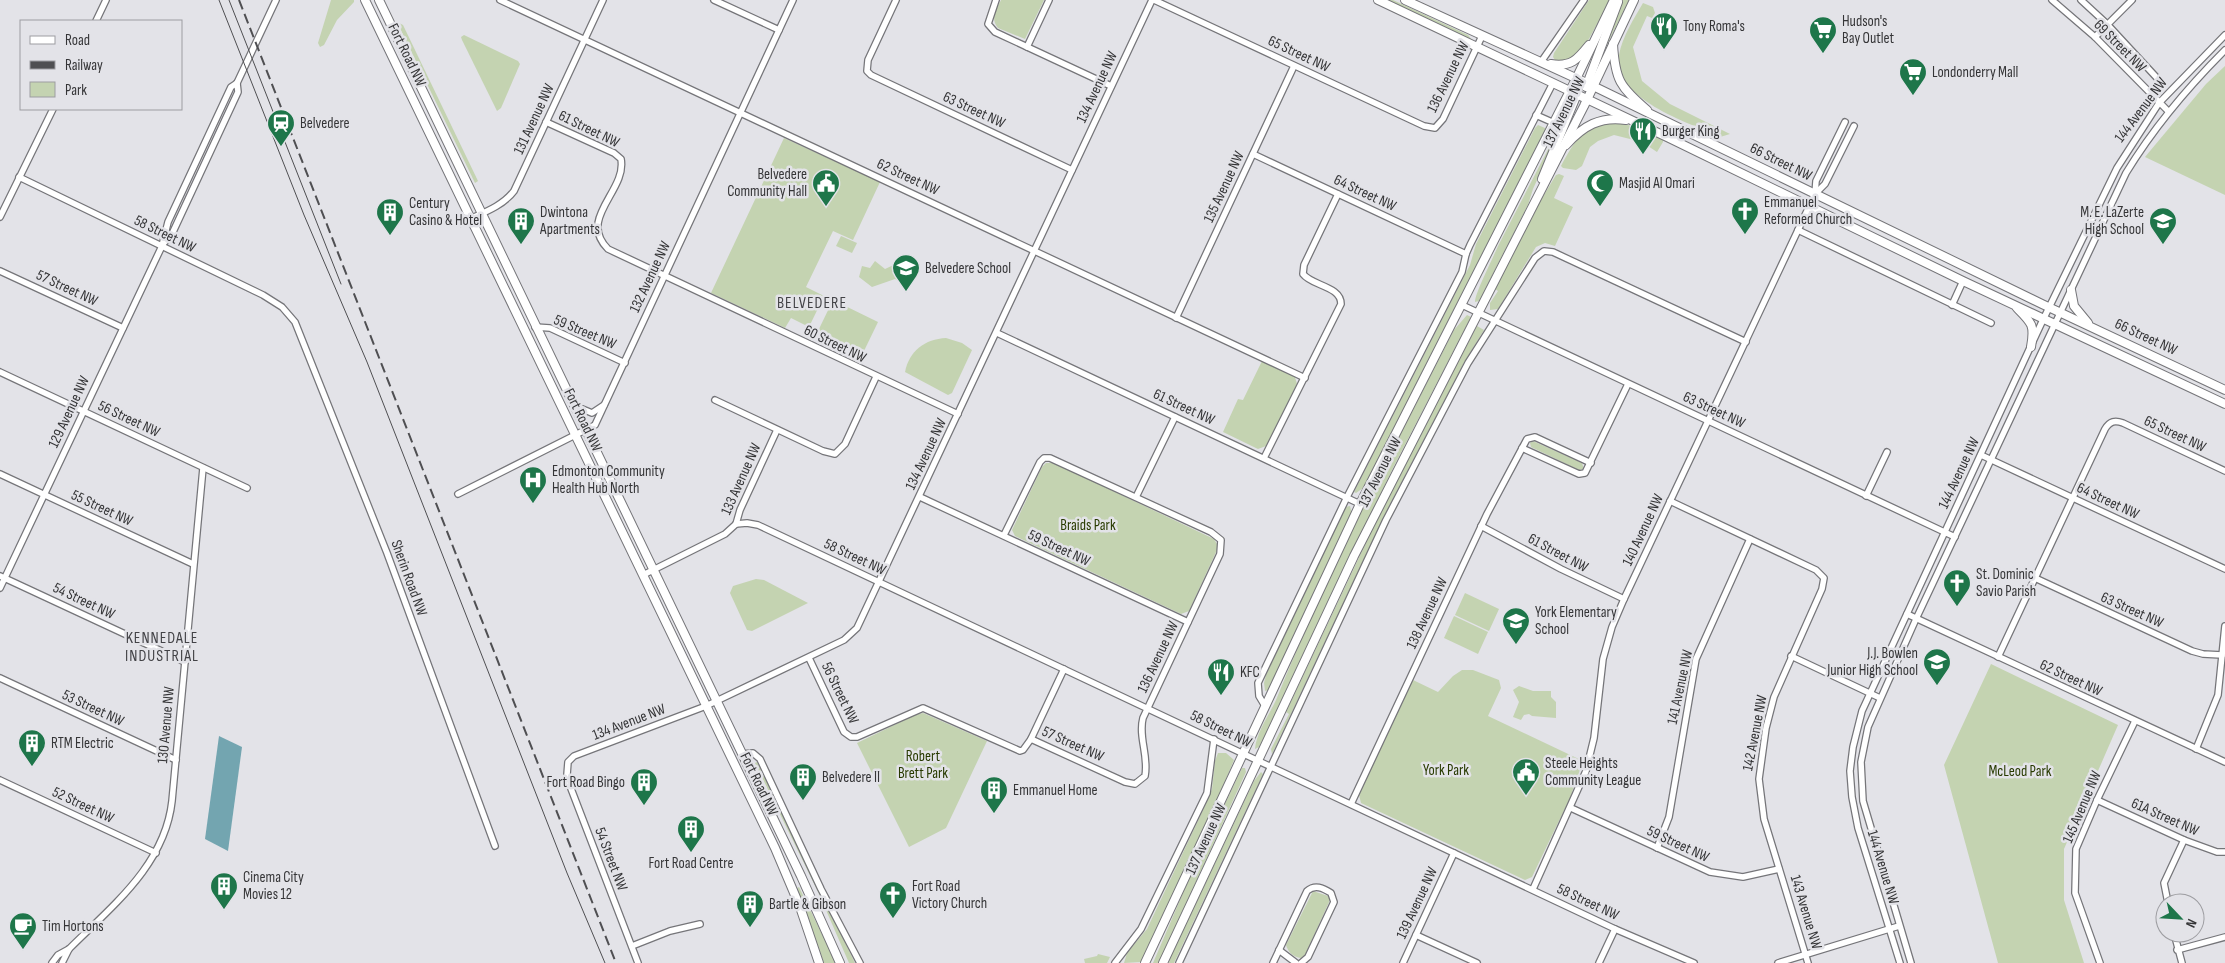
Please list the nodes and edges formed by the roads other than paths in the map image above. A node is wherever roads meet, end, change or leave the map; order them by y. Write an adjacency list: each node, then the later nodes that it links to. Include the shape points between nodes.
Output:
1 (106, 0): 22 (street)
2 (276, 0): 69 (street, 129 Avenue NW, via 237,83 238,92 172,234)
3 (366, 0): 65 (main road, Fort Road NW)
4 (379, 0): 63 (main road, Fort Road NW)
5 (500, 0): 29 (street, 62 Street NW)
6 (603, 0): 29 (street, 131 Avenue NW)
7 (714, 0): 24 (street)
8 (793, 0): 24 (street, 132 Avenue NW)
9 (896, 0): 57 (street, 63 Street NW, via 868,60 867,71 871,75)
10 (996, 0): 32 (street, via 988,24 995,32)
11 (1049, 0): 32 (street)
12 (1153, 0): 35 (street, 65 Street NW); 40 (street, 134 Avenue NW)
13 (1378, 0): 31 (main road, 66 Street NW)
14 (1405, 0): 26 (main road, 66 Street NW)
15 (1584, 0): 34 (street)
16 (1614, 0): 27 (main road, 137 Avenue NW)
17 (1618, 0): 39 (main road)
18 (1634, 0): 30 (main road, 137 Avenue NW)
19 (2052, 0): 28 (street, 69 Street NW)
20 (2081, 0): 23 (street, 69 Street NW)
21 (2132, 0): 23 (street)
22 (96, 20)
23 (2107, 24): 28 (street); 36 (street, 69 Street NW)
24 (779, 30): 46 (street, 132 Avenue NW)
25 (2225, 34): 43 (street, 144 Avenue NW)
26 (1482, 36): 31 (street, 136 Avenue NW); 34 (main road, 66 Street NW)
27 (1597, 36): 34 (main road, via 1571,64); 37 (main road, 137 Avenue NW)
28 (2094, 37): 43 (street, 69 Street NW)
29 (585, 39): 46 (street, 62 Street NW); 50 (street, 131 Avenue NW)
30 (1613, 43): 39 (main road, 137 Avenue NW); 48 (main road, via 1614,69 1618,79)
31 (1477, 46): 38 (main road, 66 Street NW); 54 (street, 136 Avenue NW, via 1443,119)
32 (1027, 47): 40 (street)
33 (2225, 50): 45 (street, 144 Avenue NW)
34 (1543, 63): 37 (main road, 66 Street NW)
35 (1294, 66): 54 (street, 65 Street NW, via 1424,126); 56 (street, 135 Avenue NW)
36 (2158, 78)
37 (1576, 79): 39 (main road, 66 Street NW); 41 (main road, 137 Avenue NW)
38 (1553, 82): 41 (main road, 66 Street NW); 47 (street, 137 Avenue NW)
39 (1589, 85): 42 (main road); 48 (main road, 66 Street NW)
40 (1111, 86): 57 (street, 134 Avenue NW)
41 (1574, 92): 42 (main road, 66 Street NW); 52 (main road, 137 Avenue NW); 61 (main road)
42 (1587, 99): 49 (main road, 66 Street NW); 55 (main road, 137 Avenue NW)
43 (2159, 103): 45 (street, 69 Street NW); 79 (street, 144 Avenue NW, via 2116,168)
44 (52, 110): 58 (street)
45 (2168, 111): 75 (street, 144 Avenue NW, via 2126,173)
46 (740, 112): 70 (street, 62 Street NW); 73 (street, 132 Avenue NW)
47 (1536, 115): 52 (street); 71 (street, 137 Avenue NW)
48 (1656, 118): 60 (main road, 66 Street NW)
49 (1633, 121): 55 (main road, via 1608,118 1589,124); 62 (main road, 66 Street NW)
50 (546, 122): 63 (street, 131 Avenue NW, via 514,191); 68 (street, 61 Street NW, via 621,159 621,172 599,219)
51 (1845, 122): 60 (street, 140 Avenue NW, via 1816,181)
52 (1554, 123): 77 (main road, 137 Avenue NW)
53 (1854, 126): 60 (street, 140 Avenue NW, via 1825,184)
54 (1435, 128)
55 (1560, 152): 61 (main road, 137 Avenue NW)
56 (1253, 154): 59 (street, 64 Street NW); 82 (street, 135 Avenue NW)
57 (1072, 170): 70 (street, 134 Avenue NW)
58 (19, 177): 64 (street); 69 (street, 58 Street NW)
59 (1338, 194): 71 (street, 64 Street NW); 97 (street, via 1304,265 1303,274 1338,294 1341,298 1339,311)
60 (1815, 194): 62 (street, 140 Avenue NW); 79 (main road, 66 Street NW)
61 (1536, 197): 81 (main road, 137 Avenue NW)
62 (1809, 206): 67 (street, 140 Avenue NW); 74 (main road, 66 Street NW)
63 (481, 214): 65 (street, 131 Avenue NW); 88 (main road, Fort Road NW)
64 (0, 217)
65 (470, 218): 66 (street, 131 Avenue NW); 110 (main road, Fort Road NW)
66 (460, 223)
67 (1798, 230): 78 (street); 92 (street, 140 Avenue NW)
68 (599, 237): 73 (street, 60 Street NW, via 608,250)
69 (162, 246): 85 (street, 58 Street NW, via 270,299); 90 (street, 129 Avenue NW)
70 (1035, 251): 82 (street, 62 Street NW); 91 (street, 134 Avenue NW)
71 (1466, 254): 126 (street, 137 Avenue NW, via 1462,272)
72 (0, 271): 90 (street, 57 Street NW)
73 (664, 276): 94 (street, 132 Avenue NW); 96 (street, 60 Street NW)
74 (1963, 282): 76 (main road, 66 Street NW); 78 (street)
75 (2071, 290): 80 (street, 144 Avenue NW); 89 (main road, via 2074,306)
76 (2012, 304): 83 (main road, 66 Street NW); 93 (main road, via 2032,324)
77 (1462, 305): 81 (street, 63 Street NW); 129 (main road, 137 Avenue NW)
78 (1952, 305): 86 (street)
79 (2050, 307): 80 (main road, 66 Street NW); 83 (street, 144 Avenue NW)
80 (2060, 312): 87 (street, 144 Avenue NW); 89 (main road, 66 Street NW)
81 (1478, 313): 84 (street, 63 Street NW); 170 (main road, 137 Avenue NW, via 1354,556)
82 (1176, 318): 97 (street, 62 Street NW)
83 (2044, 319): 87 (main road, 66 Street NW); 93 (street, 144 Avenue NW)
84 (1494, 321): 92 (street, 137 Avenue NW, via 1533,261 1544,251 1553,252); 98 (street, 63 Street NW); 173 (street, 137 Avenue NW, via 1468,363 1388,515)
85 (295, 322): 180 (street, Sherin Road NW, via 386,553)
86 (1991, 323)
87 (2054, 324): 102 (main road, 66 Street NW); 115 (street, 144 Avenue NW)
88 (535, 327): 94 (street, 59 Street NW, via 550,328); 103 (main road, Fort Road NW)
89 (2091, 327): 99 (main road, 66 Street NW)
90 (123, 328): 104 (street, 129 Avenue NW)
91 (997, 332): 105 (street, 134 Avenue NW); 106 (street, 61 Street NW)
92 (1746, 342): 107 (street, 140 Avenue NW)
93 (2031, 347): 113 (street, 144 Avenue NW)
94 (625, 363): 101 (street, 132 Avenue NW)
95 (0, 372): 104 (street, 56 Street NW)
96 (876, 377): 105 (street, 60 Street NW); 108 (street, via 845,444 835,454)
97 (1304, 378): 114 (street)
98 (1628, 384): 107 (street, 63 Street NW); 116 (street)
99 (2225, 390)
100 (715, 400): 108 (street)
101 (606, 404): 103 (street, via 592,413); 109 (street, 132 Avenue NW, via 596,425)
102 (2225, 404)
103 (573, 406): 109 (main road, Fort Road NW)
104 (83, 412): 117 (street, 56 Street NW); 122 (street, 129 Avenue NW)
105 (958, 414): 124 (street, 134 Avenue NW)
106 (1175, 417): 114 (street, 61 Street NW); 125 (street)
107 (1708, 422): 123 (street, 63 Street NW); 128 (street, 140 Avenue NW)
108 (777, 430): 130 (street, 133 Avenue NW)
109 (585, 431): 110 (street, 132 Avenue NW); 138 (main road, Fort Road NW)
110 (575, 436): 121 (street, 132 Avenue NW); 139 (main road, Fort Road NW)
111 (1522, 448): 116 (street, via 1579,474 1585,473); 116 (street, 138 Avenue NW, via 1531,437); 131 (street, 138 Avenue NW)
112 (1887, 452): 123 (street)
113 (1981, 455): 115 (street, 64 Street NW); 132 (street, 144 Avenue NW)
114 (1264, 458): 126 (street, 61 Street NW)
115 (1991, 460): 127 (street, 64 Street NW); 134 (street, 144 Avenue NW)
116 (1591, 464)
117 (203, 468): 120 (street, 56 Street NW); 136 (street, 130 Avenue NW)
118 (2225, 471): 127 (street, 65 Street NW, via 2113,421 2105,428)
119 (0, 474): 122 (street, 55 Street NW)
120 (247, 488)
121 (458, 494)
122 (44, 495): 136 (street, 55 Street NW); 140 (street, 129 Avenue NW)
123 (1866, 496): 132 (street, 63 Street NW)
124 (920, 497): 133 (street, 59 Street NW); 142 (street, 134 Avenue NW)
125 (1136, 497): 133 (street, via 1058,461 1044,458); 147 (street, 136 Avenue NW, via 1211,532 1221,540 1220,554)
126 (1347, 497): 129 (street, 61 Street NW); 160 (street, 137 Avenue NW, via 1258,683 1259,696)
127 (2072, 498): 137 (street, 64 Street NW); 141 (street)
128 (1670, 501): 135 (street); 144 (street, 140 Avenue NW)
129 (1360, 504): 160 (main road, 137 Avenue NW)
130 (736, 524): 138 (street, 133 Avenue NW, via 717,539); 142 (street, 58 Street NW, via 758,526)
131 (1481, 526): 144 (street, 61 Street NW); 177 (street, 138 Avenue NW)
132 (1945, 533): 134 (street, 63 Street NW); 145 (street, 144 Avenue NW)
133 (1004, 535): 147 (street, 59 Street NW)
134 (1954, 537): 146 (street, 144 Avenue NW)
135 (1750, 539): 150 (street, 142 Avenue NW, via 1816,570 1824,578); 181 (street, 141 Avenue NW, via 1696,660 1670,817)
136 (193, 564): 153 (street, 130 Avenue NW)
137 (2225, 569)
138 (653, 570): 139 (street, 133 Avenue NW); 158 (main road, Fort Road NW)
139 (643, 576): 159 (main road, Fort Road NW)
140 (2, 577): 143 (street, 129 Avenue NW); 153 (street, 54 Street NW)
141 (2035, 578): 149 (street, 63 Street NW, via 2192,651); 151 (street)
142 (880, 582): 152 (street, 134 Avenue NW, via 853,632); 154 (street, 58 Street NW)
143 (0, 588)
144 (1624, 600): 178 (street, 140 Avenue NW, via 1603,659 1592,749)
145 (1907, 614): 146 (street, 62 Street NW); 156 (street, 144 Avenue NW)
146 (1916, 619): 151 (street, 62 Street NW); 157 (street, 144 Avenue NW)
147 (1188, 622): 162 (street, 136 Avenue NW)
148 (2225, 626): 149 (street)
149 (2222, 655): 166 (street, via 2216,701)
150 (1791, 656): 156 (street); 185 (street, 142 Avenue NW, via 1774,697 1759,779 1762,810)
151 (1998, 657): 163 (street, 62 Street NW)
152 (809, 658): 158 (street, 134 Avenue NW); 161 (street, 56 Street NW, via 844,732 851,738 858,738)
153 (185, 662): 169 (street, 130 Avenue NW)
154 (1064, 668): 162 (street, 58 Street NW); 164 (street)
155 (0, 678): 169 (street, 53 Street NW)
156 (1870, 693): 157 (street); 193 (street, 144 Avenue NW, via 1854,741 1850,783 1858,828)
157 (1880, 698): 191 (street, 144 Avenue NW, via 1865,738 1861,782 1867,818)
158 (716, 701): 159 (street, 134 Avenue NW); 168 (main road, Fort Road NW)
159 (706, 706): 171 (street, 134 Avenue NW, via 574,756); 187 (main road, Fort Road NW)
160 (1265, 706): 167 (main road, 137 Avenue NW)
161 (923, 708): 164 (street, 57 Street NW, via 1020,751)
162 (1148, 708): 165 (street, 58 Street NW); 175 (street, 136 Avenue NW, via 1141,728 1147,769 1145,776)
163 (2135, 722): 166 (street, 62 Street NW); 176 (street, 145 Avenue NW)
164 (1031, 739): 175 (street, 57 Street NW)
165 (1214, 739): 167 (street, 58 Street NW); 209 (street, 137 Avenue NW, via 1207,793 1141,929)
166 (2196, 749): 172 (street, 62 Street NW)
167 (1243, 753): 170 (street, 58 Street NW); 210 (main road, 137 Avenue NW)
168 (742, 754): 186 (main road, Fort Road NW); 208 (street, Fort Road NW, via 753,753 760,759)
169 (176, 760): 183 (street, 130 Avenue NW, via 170,818)
170 (1258, 761): 173 (street, 58 Street NW); 211 (main road, 137 Avenue NW)
171 (568, 762): 197 (street, 54 Street NW, via 570,786)
172 (2225, 762)
173 (1270, 766): 177 (street, 58 Street NW); 212 (street, 137 Avenue NW)
174 (0, 780): 183 (street, 52 Street NW)
175 (1135, 784)
176 (2097, 800): 179 (street, 61A Street NW); 224 (street, 145 Avenue NW, via 2076,849 2075,893)
177 (1351, 804): 184 (street, 58 Street NW)
178 (1571, 808): 181 (street, 59 Street NW); 188 (street, 140 Avenue NW)
179 (2184, 840): 182 (street, 61A Street NW); 189 (street, via 2164,883)
180 (495, 846)
181 (1657, 848): 185 (street, 59 Street NW, via 1726,876 1749,876)
182 (2225, 852)
183 (156, 853): 198 (street, 130 Avenue NW, via 133,885)
184 (1454, 853): 188 (street, 58 Street NW); 194 (street, 139 Avenue NW)
185 (1780, 869): 201 (street, 143 Avenue NW)
186 (801, 876): 187 (main road); 207 (main road, Fort Road NW)
187 (790, 881): 206 (main road, Fort Road NW)
188 (1533, 890): 192 (street, 58 Street NW)
189 (2166, 893)
190 (700, 924): 197 (street, via 670,931)
191 (1900, 926): 193 (street); 223 (street, 144 Avenue NW)
192 (1615, 928): 202 (street, 58 Street NW); 218 (street)
193 (1890, 929): 201 (street); 222 (street, 144 Avenue NW)
194 (1416, 935): 216 (street, 139 Avenue NW); 217 (street)
195 (2225, 937): 200 (street)
196 (2176, 943): 200 (street)
197 (632, 946): 205 (street, 54 Street NW)
198 (69, 949): 203 (street, 130 Avenue NW); 204 (street, 130 Avenue NW)
199 (1279, 950): 213 (street); 214 (street); 215 (street, via 1307,891 1316,887 1329,892 1333,897 1332,906 1308,957)
200 (2177, 950): 225 (street)
201 (1806, 955): 220 (street); 221 (street, 143 Avenue NW)
202 (1684, 962): 219 (street, 58 Street NW)
203 (52, 963)
204 (62, 963)
205 (638, 963)
206 (819, 963)
207 (840, 963)
208 (860, 963)
209 (1115, 963)
210 (1145, 963)
211 (1163, 963)
212 (1178, 963)
213 (1273, 963)
214 (1296, 963)
215 (1301, 963)
216 (1403, 963)
217 (1477, 963)
218 (1599, 963)
219 (1694, 963)
220 (1778, 963)
221 (1808, 963)
222 (1900, 963)
223 (1911, 963)
224 (2100, 963)
225 (2182, 963)

